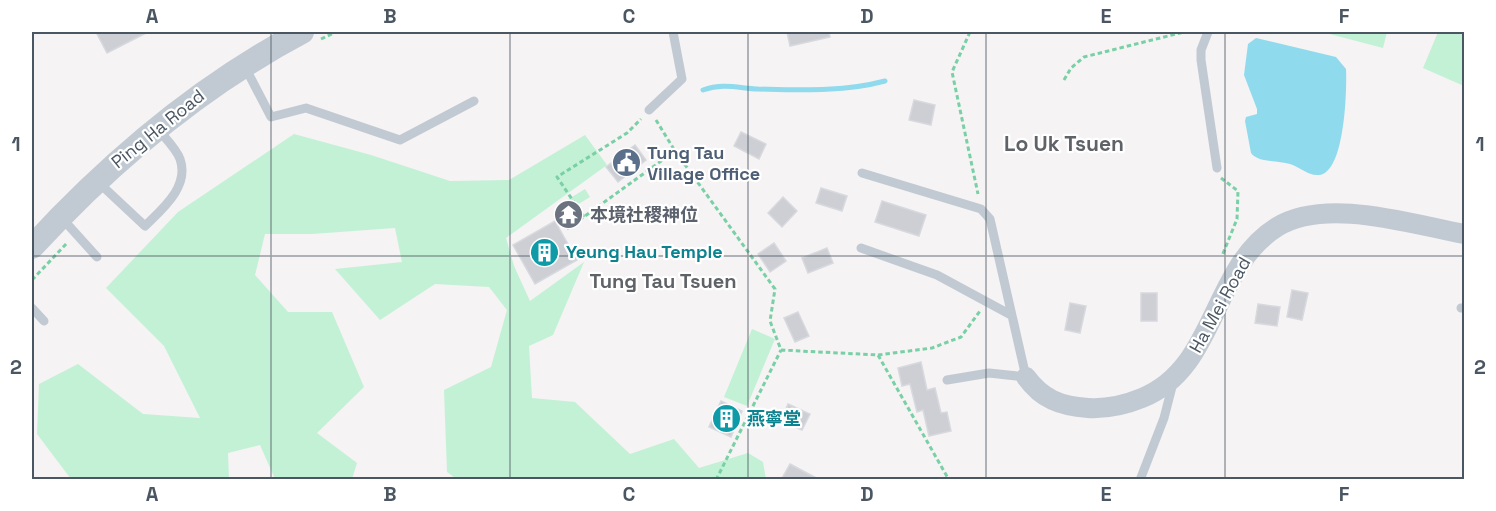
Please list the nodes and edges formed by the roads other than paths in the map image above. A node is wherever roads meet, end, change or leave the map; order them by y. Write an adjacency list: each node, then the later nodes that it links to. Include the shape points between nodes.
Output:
1 (302, 32): 4 (street, Ping Ha Road)
2 (673, 32): 6 (lane, via 682,79)
3 (1208, 32): 8 (lane, via 1201,60)
4 (244, 65): 5 (lane, via 271,117 306,108 400,140); 7 (street, Ping Ha Road)
5 (474, 101)
6 (649, 110)
7 (156, 127): 10 (street, Ping Ha Road); 10 (lane, via 180,159 180,169 176,195 144,226)
8 (1217, 168)
9 (862, 173): 17 (lane, via 987,213)
10 (96, 180): 11 (street, Ping Ha Road)
11 (60, 216): 13 (street, Ping Ha Road); 15 (lane)
12 (1464, 234): 20 (street, Ha Mei Road, via 1347,213 1323,213 1277,227 1237,267 1197,347)
13 (32, 247)
14 (861, 248): 17 (lane, via 937,274)
15 (97, 257)
16 (32, 308): 18 (lane)
17 (1011, 315): 19 (lane)
18 (44, 321)
19 (1026, 376): 20 (street, Ha Mei Road, via 1038,393 1049,398 1072,406 1097,408 1135,400); 21 (lane, via 988,373)
20 (1174, 379): 22 (lane)
21 (947, 380)
22 (1140, 480)

